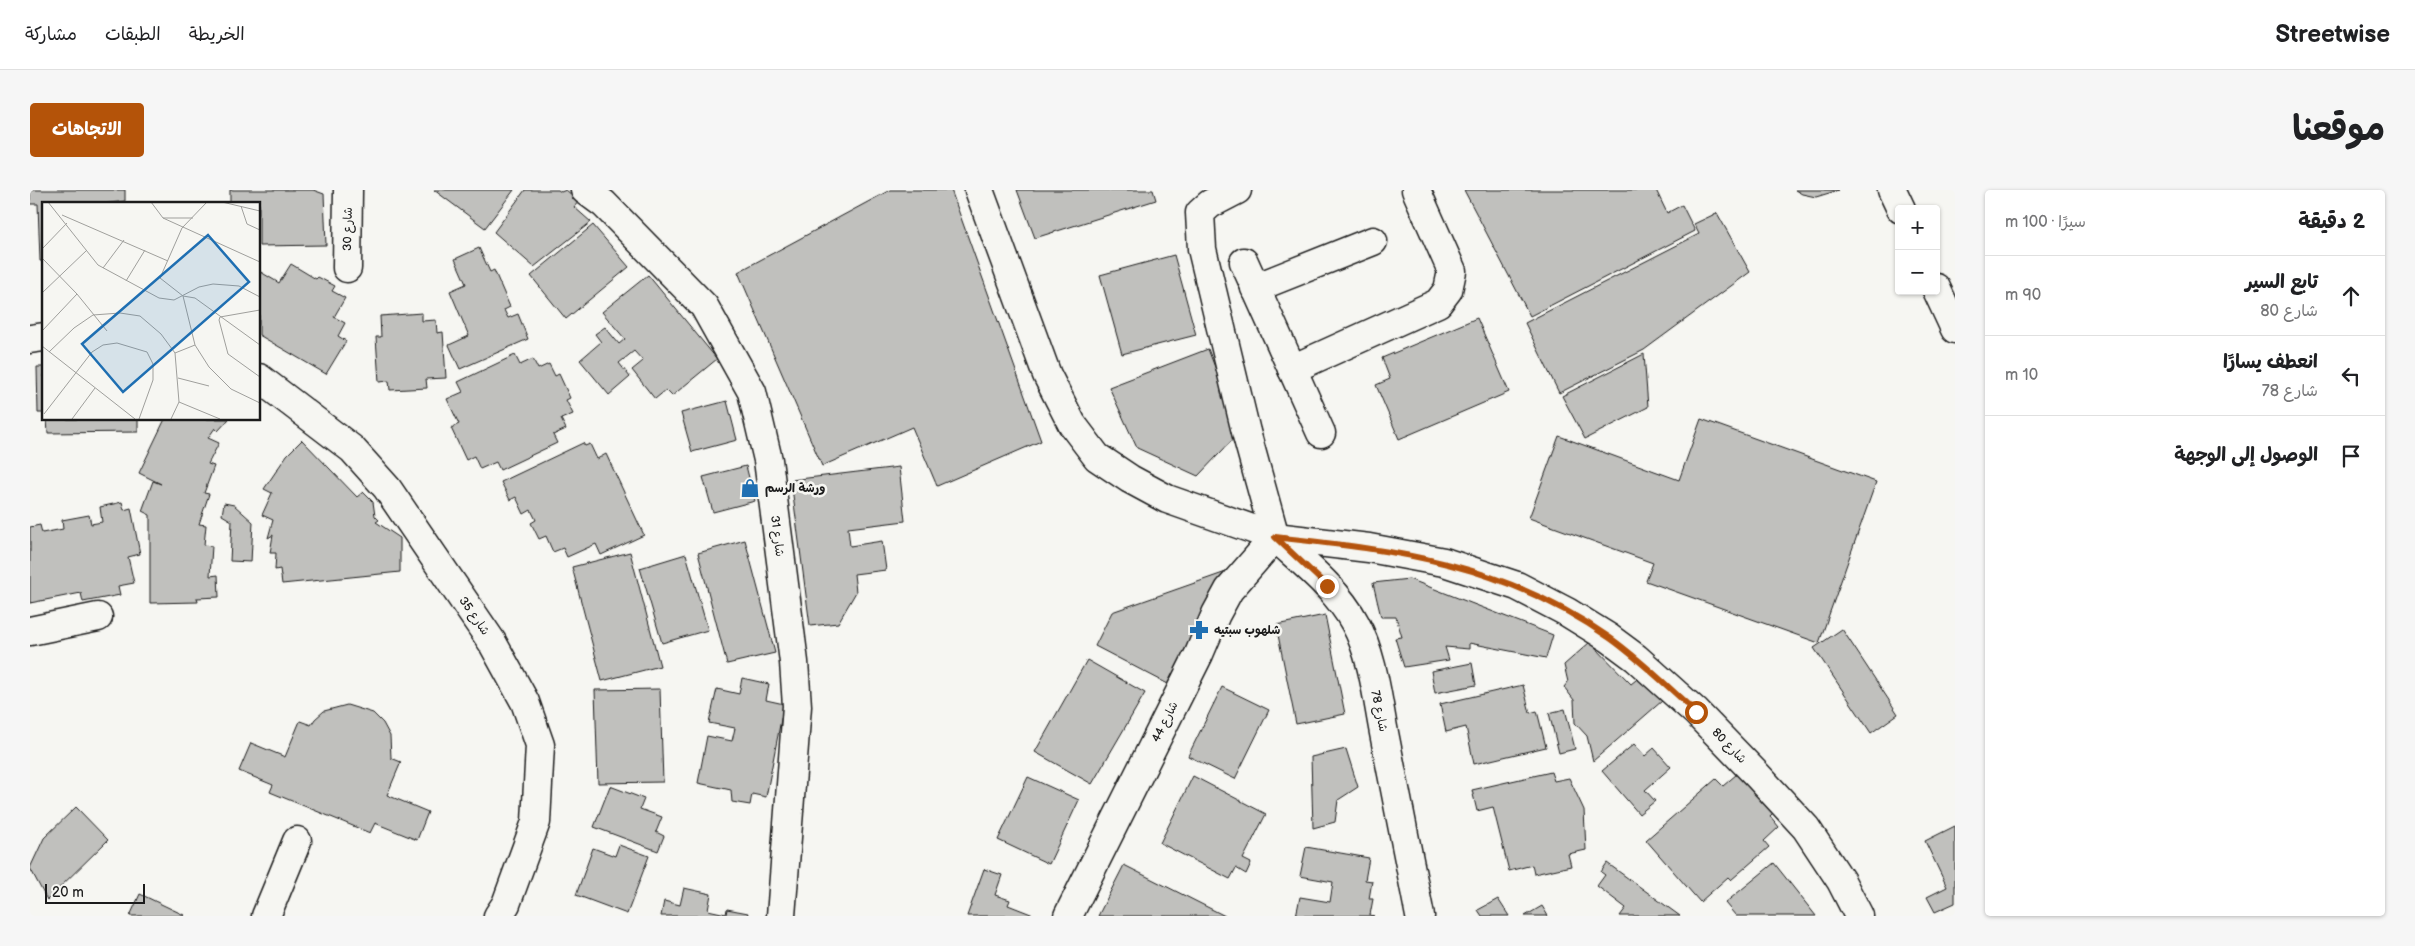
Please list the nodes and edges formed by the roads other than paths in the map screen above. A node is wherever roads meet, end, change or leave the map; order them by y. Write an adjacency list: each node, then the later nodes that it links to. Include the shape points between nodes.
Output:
1 (348, 190): 10 (street, شارع 30)
2 (585, 190): 23 (street, شارع 31, via 604,204 704,306 752,392 768,460 798,706)
3 (978, 190): 17 (street, via 1047,375 1072,424 1097,457 1130,480 1167,499)
4 (1237, 190): 17 (street, via 1200,213 1202,249)
5 (1416, 190): 14 (street, via 1452,271 1448,290 1438,304)
6 (1892, 190): 7 (street)
7 (1899, 205)
8 (1373, 241): 11 (street)
9 (1244, 262): 11 (street)
10 (348, 268)
11 (1255, 288): 14 (street)
12 (1939, 295): 13 (street)
13 (1955, 329)
14 (1292, 369): 16 (street)
15 (260, 379): 22 (street, شارع 35, via 352,449 387,488 492,642 525,702 540,745 536,822 506,904)
16 (1321, 433)
17 (1275, 537): 24 (street, شارع 44, via 1228,590 1200,654); 25 (street, شارع 78, via 1327,586 1356,623 1376,692); 26 (street, شارع 80, via 1370,548 1444,562 1517,586 1609,638 1696,712 1806,828)
18 (98, 617): 19 (street)
19 (30, 631)
20 (297, 841): 21 (street)
21 (266, 916)
22 (498, 916)
23 (781, 916)
24 (1068, 916)
25 (1420, 916)
26 (1859, 916)

